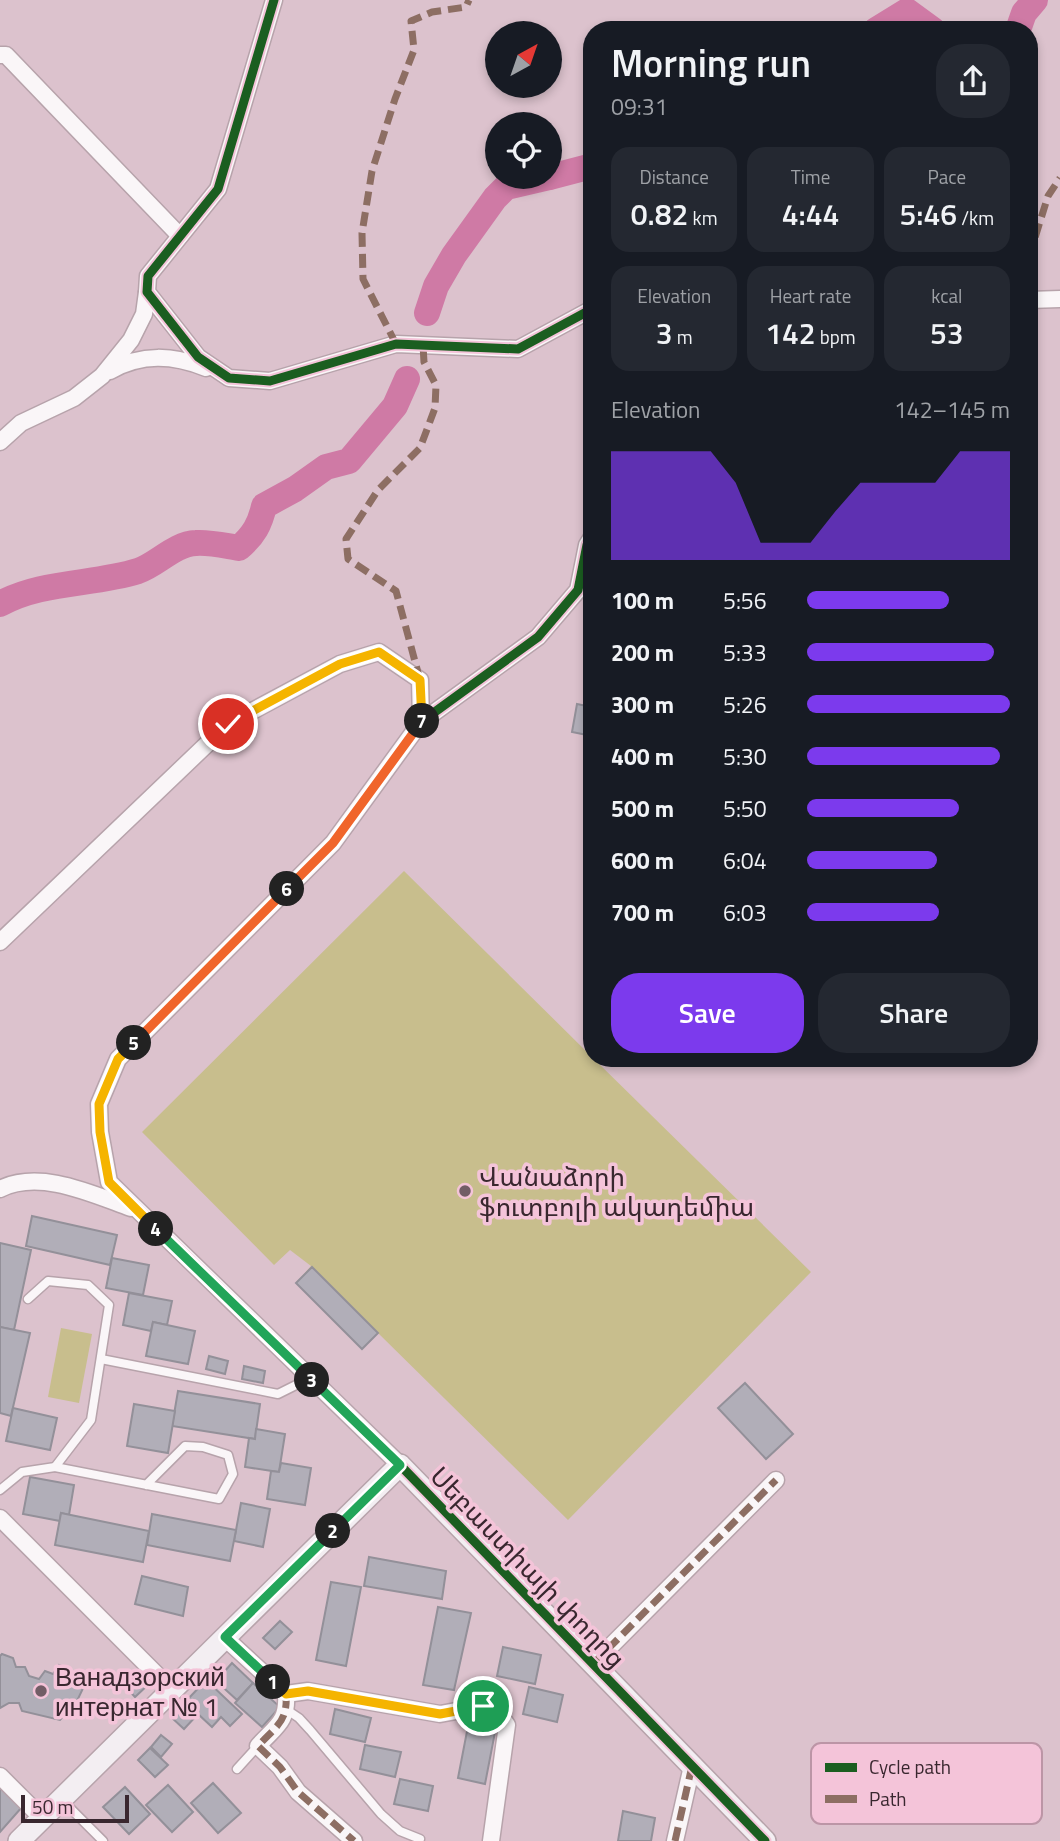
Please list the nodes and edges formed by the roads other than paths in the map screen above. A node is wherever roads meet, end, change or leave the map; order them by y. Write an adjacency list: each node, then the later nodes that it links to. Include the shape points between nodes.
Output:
1 (274, 0): 3 (street, via 218,189)
2 (0, 55): 3 (street, via 6,55)
3 (180, 236): 4 (street, via 149,276)
4 (147, 292): 8 (street, via 144,314 131,340); 9 (street, via 198,357)
5 (1060, 299): 6 (street)
6 (1038, 300)
7 (583, 314): 9 (street, via 518,349 396,344 270,382)
8 (102, 376): 9 (street, via 124,363 148,357 193,363); 10 (street, via 74,398 21,423)
9 (229, 378)
10 (0, 442)
11 (583, 565): 13 (street)
12 (583, 585): 13 (street, Սեբաստիայի փողոց)
13 (578, 590): 14 (street, Սեբաստիայի փողոց, via 538,637)
14 (422, 722): 15 (street, via 420,680 379,652 340,664 228,724); 17 (street, Սեբաստիայի փողոց, via 333,843 118,1059 99,1104 100,1132 109,1182)
15 (0, 942)
16 (0, 1189): 17 (street, via 32,1181)
17 (136, 1210): 20 (street, Սեբաստիայի փողոց)
18 (28, 1299): 19 (lane, via 48,1281 88,1285 109,1305)
19 (101, 1359): 20 (lane, via 278,1394); 22 (lane, via 91,1420)
20 (310, 1378): 21 (street, Սեբաստիայի փողոց)
21 (400, 1465): 27 (street); 28 (street, Սեբաստիայի փողոց)
22 (55, 1467): 24 (lane); 25 (lane, via 22,1472)
23 (776, 1480): 28 (street)
24 (146, 1485): 24 (lane, via 219,1499 233,1474 228,1455 185,1446)
25 (0, 1490)
26 (0, 1518): 29 (street)
27 (225, 1637): 29 (street); 30 (street)
28 (593, 1664): 32 (street, Սեբաստիայի փողոց)
29 (172, 1690): 35 (street)
30 (286, 1702): 31 (street, via 283,1719); 37 (lane, via 381,1814 400,1831); 41 (street, via 308,1691 440,1714 483,1706 498,1713 507,1725)
31 (258, 1746): 33 (lane); 40 (street, via 298,1792)
32 (692, 1766): 42 (street); 43 (street, Սեբաստիայի փողոց)
33 (237, 1769)
34 (0, 1776): 36 (street)
35 (61, 1799): 36 (street); 39 (lane)
36 (42, 1818): 38 (street)
37 (420, 1839)
38 (19, 1841)
39 (103, 1841)
40 (354, 1841)
41 (491, 1841)
42 (675, 1841)
43 (765, 1841)

